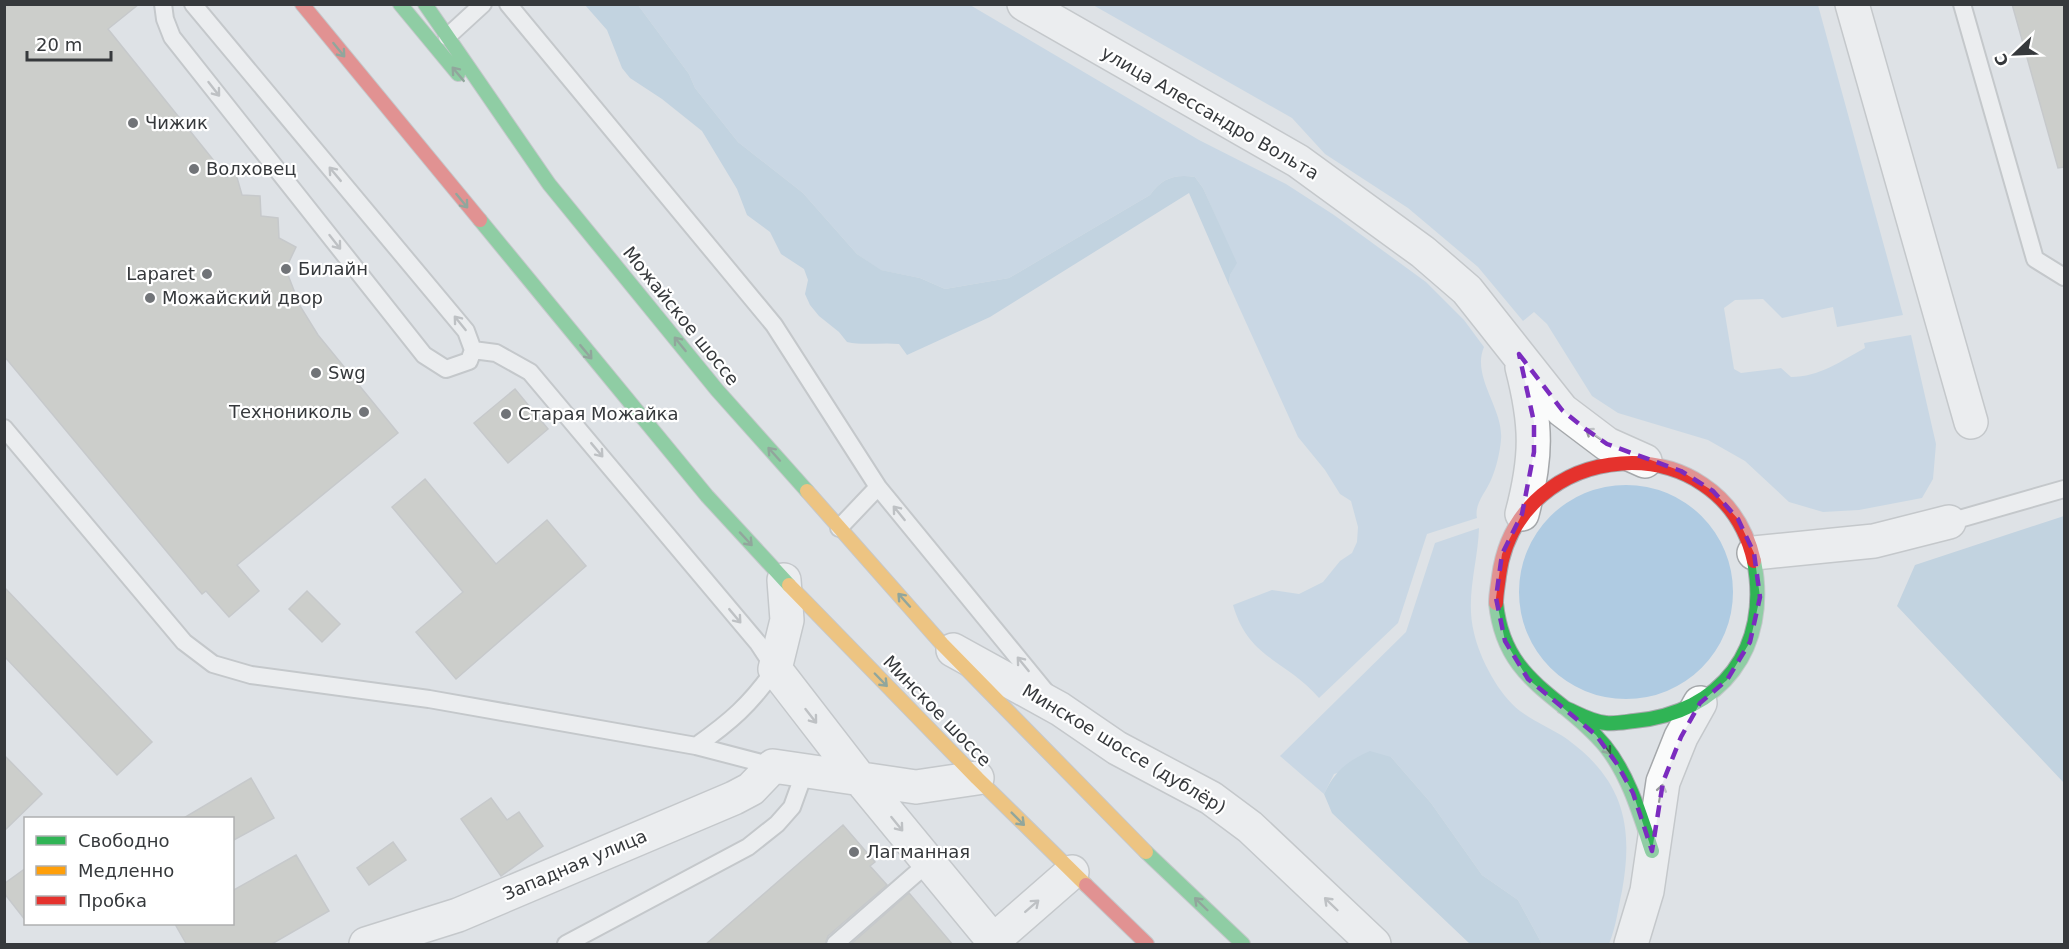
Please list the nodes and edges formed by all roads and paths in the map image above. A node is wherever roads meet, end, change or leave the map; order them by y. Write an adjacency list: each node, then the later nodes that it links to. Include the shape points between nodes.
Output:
1 (163, 4): 14 (lane, one-way to 14, via 172,36 424,355 446,369 469,361)
2 (193, 4): 14 (lane, one-way to 2, via 466,331)
3 (302, 4): 25 (main road, Минское шоссе, one-way to 25, via 707,496)
4 (400, 4): 12 (main road, Можайское шоссе, one-way to 4)
5 (425, 4): 11 (main road)
6 (483, 4): 11 (lane)
7 (508, 4): 19 (lane, via 774,325)
8 (1024, 4): 15 (street, улица Алессандро Вольта, via 1298,161 1423,252 1467,290)
9 (1852, 4): 16 (street)
10 (1962, 4): 13 (lane, via 2035,259)
11 (447, 36): 12 (main road)
12 (549, 184): 23 (main road, Можайское шоссе, one-way to 12, via 717,390)
13 (2064, 277)
14 (473, 350): 27 (lane, one-way to 27, via 496,353 530,372 751,634)
15 (1519, 354): 18 (street, улица Алессандро Вольта, one-way to 15, via 1607,444 1562,410); 21 (street, via 1534,422 1532,477)
16 (1971, 422)
17 (4, 428): 31 (lane, via 184,642 213,664 251,675 429,699)
18 (1644, 461): 21 (main road, via 1609,462 1576,471 1546,489); 24 (main road, via 1681,471 1713,491 1738,519)
19 (878, 487): 23 (lane); 30 (lane, one-way to 19)
20 (2064, 489): 22 (lane)
21 (1521, 514): 29 (main road, via 1502,554 1498,609 1505,641 1528,679)
22 (1949, 522): 24 (street, via 1874,541)
23 (839, 528): 26 (main road, Можайское шоссе, one-way to 23)
24 (1754, 553): 28 (main road, via 1760,597 1750,642 1727,680)
25 (784, 580): 27 (street, via 787,620); 34 (main road, Минское шоссе, one-way to 34)
26 (942, 644): 30 (street, Минское шоссе (дублёр)); 44 (main road, one-way to 26)
27 (775, 669): 31 (lane, via 754,699); 35 (street, one-way to 35)
28 (1700, 703): 29 (main road, via 1661,720 1605,723); 36 (street, one-way to 28, via 1664,782 1681,737)
29 (1563, 707): 36 (main road, one-way to 36, via 1596,735 1617,764 1633,793)
30 (1060, 709): 45 (street, Минское шоссе (дублёр), one-way to 30, via 1250,827 1211,798 1117,748)
31 (696, 746): 32 (lane)
32 (773, 766): 33 (street); 40 (street, Западная улица, via 751,789 734,798 459,915)
33 (805, 771): 35 (street); 41 (lane, via 792,807 748,847)
34 (977, 778): 35 (street, via 916,787); 38 (main road, Минское шоссе, one-way to 38)
35 (860, 779): 37 (street, one-way to 37)
36 (1652, 851): 46 (street, via 1647,891)
37 (928, 863): 39 (street); 42 (lane)
38 (1072, 872): 39 (street, one-way to 38); 43 (main road, Минское шоссе)
39 (992, 943)
40 (366, 945)
41 (566, 945)
42 (835, 945)
43 (1147, 945)
44 (1243, 945)
45 (1374, 945)
46 (1631, 945)

